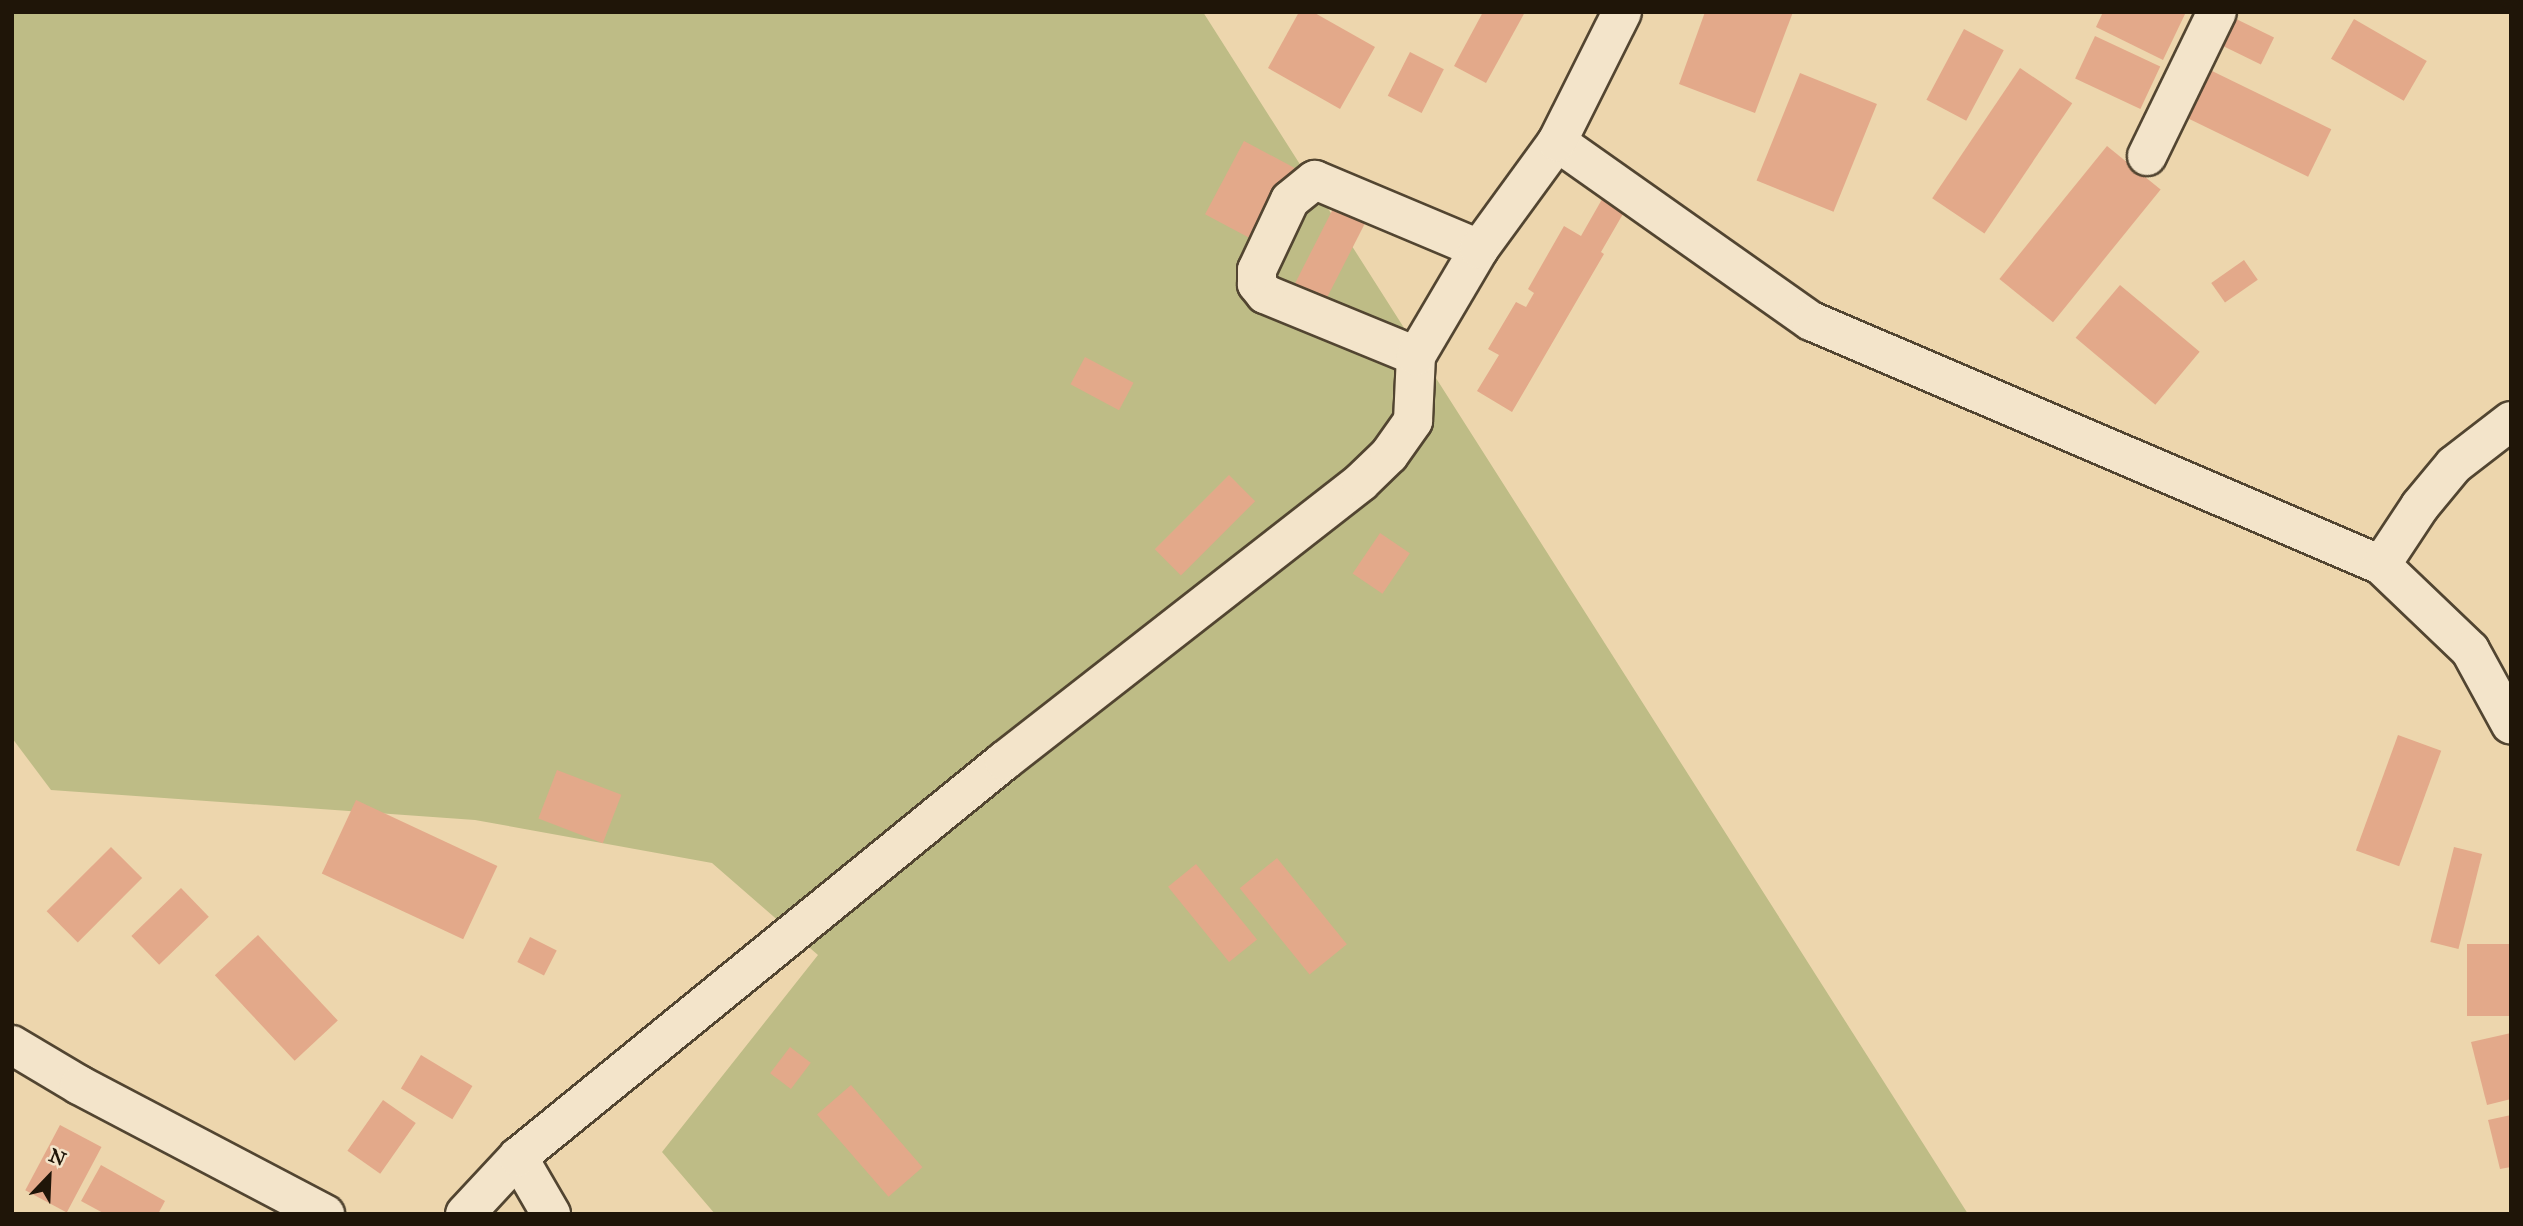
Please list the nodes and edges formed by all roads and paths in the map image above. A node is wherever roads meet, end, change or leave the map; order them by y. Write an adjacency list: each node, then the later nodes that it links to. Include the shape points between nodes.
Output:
1 (1622, 12): 3 (street)
2 (2217, 12): 4 (street)
3 (1557, 142): 5 (street); 8 (street, via 1811,321)
4 (2147, 156)
5 (1479, 249): 6 (street); 6 (street, via 1315,180 1290,200 1257,271 1257,284 1265,294)
6 (1416, 356): 11 (street, via 1413,421 1389,455 1361,482 1004,761)
7 (2511, 421): 8 (street, via 2455,465 2420,506)
8 (2381, 565): 9 (street, via 2470,650)
9 (2511, 725)
10 (12, 1045): 12 (street)
11 (518, 1157): 13 (street); 14 (street)
12 (325, 1214)
13 (465, 1214)
14 (551, 1214)

